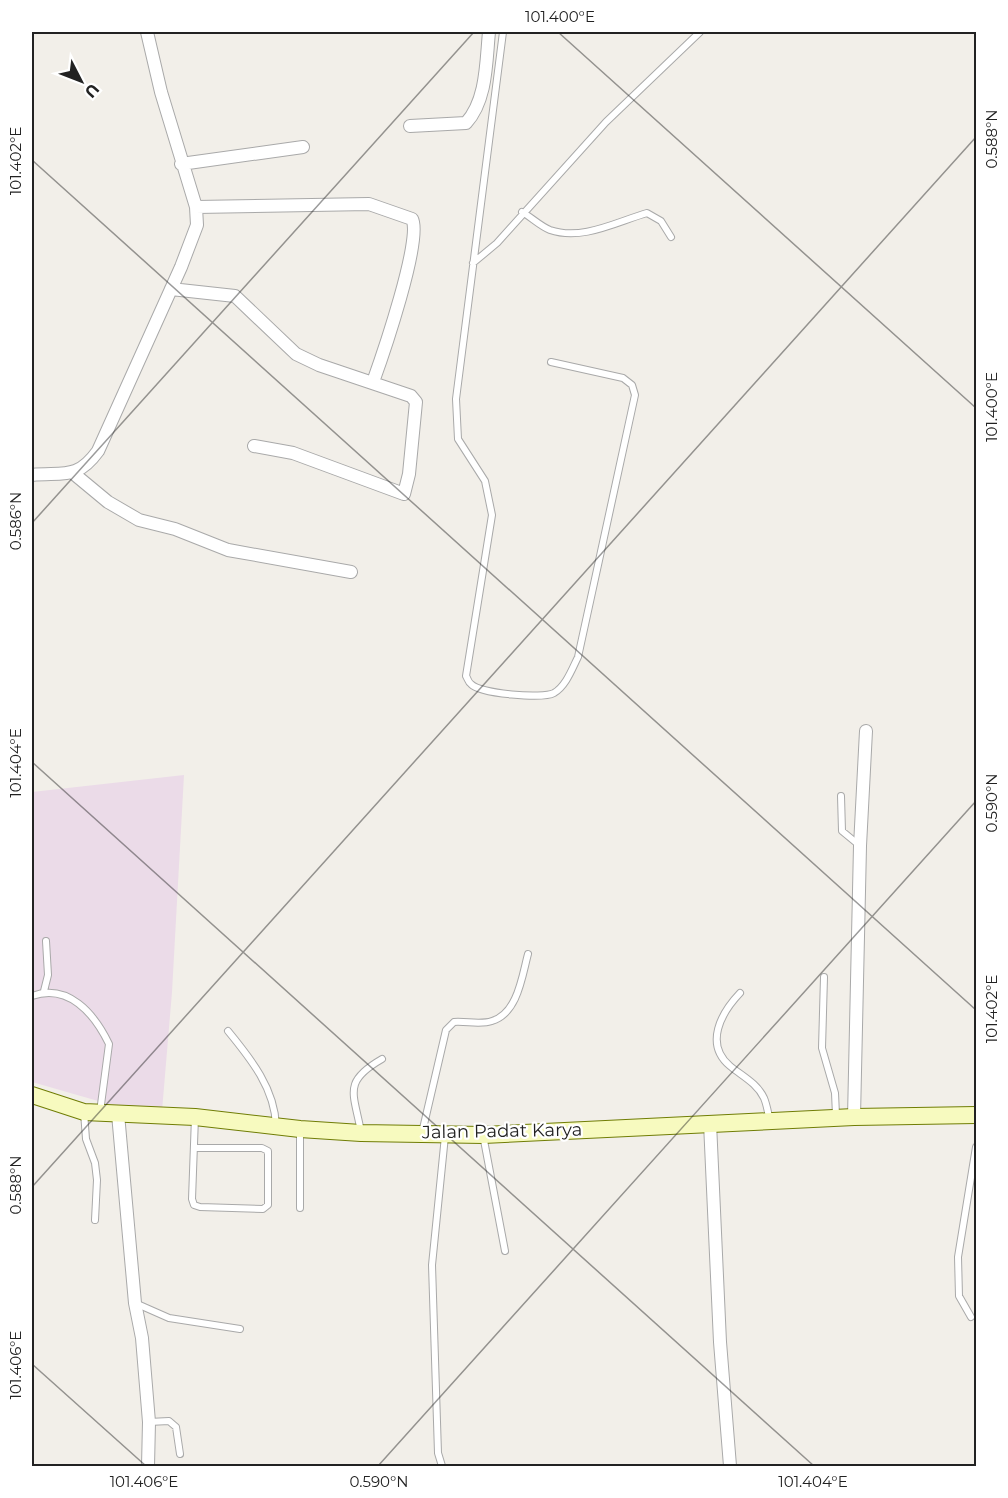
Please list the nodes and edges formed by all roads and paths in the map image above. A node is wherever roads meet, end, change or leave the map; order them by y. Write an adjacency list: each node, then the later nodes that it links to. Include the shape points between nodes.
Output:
1 (147, 32): 7 (street)
2 (489, 32): 5 (street, via 475,114 466,123)
3 (503, 32): 11 (lane)
4 (700, 32): 9 (lane, via 606,122)
5 (410, 126)
6 (303, 147): 7 (street)
7 (181, 164): 8 (street)
8 (196, 207): 12 (street, via 196,225); 14 (street, via 369,204 412,219 413,238 401,301)
9 (522, 212): 10 (lane, via 548,229 568,234 591,232 647,213 661,221); 11 (lane)
10 (671, 237)
11 (472, 264): 13 (lane, via 456,399 458,439 484,482 492,515 466,676 471,685 482,690 543,698 556,692 578,657 635,395 632,385 623,378)
12 (171, 289): 14 (street, via 235,296 296,354); 16 (street, via 98,451 87,466)
13 (551, 363)
14 (373, 382): 15 (street, via 411,396 416,402 404,494 293,453)
15 (254, 446)
16 (73, 473): 17 (street); 18 (street, via 108,502 139,520 228,550)
17 (32, 475)
18 (351, 572)
19 (866, 731): 21 (street)
20 (841, 796): 21 (lane, via 843,831)
21 (860, 846): 35 (street)
22 (46, 940): 25 (lane, via 48,975)
23 (528, 954): 43 (lane, via 507,1012 491,1022 454,1022 446,1030)
24 (824, 977): 36 (lane, via 822,1048 835,1093)
25 (44, 991): 27 (lane); 31 (lane, via 69,995 109,1044)
26 (740, 993): 37 (lane, via 718,1024 717,1042 728,1065 764,1097)
27 (32, 996)
28 (228, 1031): 39 (lane, via 265,1084 275,1105)
29 (382, 1059): 41 (lane, via 354,1081)
30 (32, 1095): 31 (street, Jalan Padat Karya)
31 (92, 1112): 32 (street, Jalan Padat Karya); 48 (lane, via 86,1139 97,1180)
32 (118, 1114): 34 (street, Jalan Padat Karya); 50 (street)
33 (976, 1115): 35 (street, Jalan Padat Karya)
34 (195, 1116): 39 (street, Jalan Padat Karya); 46 (lane)
35 (854, 1117): 36 (street, Jalan Padat Karya)
36 (836, 1119): 37 (street, Jalan Padat Karya)
37 (770, 1121): 38 (street, Jalan Padat Karya)
38 (710, 1124): 44 (street, Jalan Padat Karya); 57 (street)
39 (276, 1126): 40 (street, Jalan Padat Karya)
40 (300, 1129): 41 (street, Jalan Padat Karya); 47 (lane)
41 (361, 1133): 43 (street, Jalan Padat Karya)
42 (446, 1133): 43 (street, Jalan Padat Karya); 44 (street, Jalan Padat Karya); 56 (lane, via 432,1265 438,1453)
43 (422, 1134)
44 (483, 1135): 49 (lane)
45 (976, 1147): 51 (lane, via 958,1257 959,1296)
46 (194, 1148): 46 (lane, via 194,1204 200,1208 263,1209 268,1205 268,1151)
47 (300, 1208)
48 (95, 1220)
49 (505, 1251)
50 (135, 1303): 52 (lane, via 169,1318); 53 (street)
51 (971, 1317)
52 (240, 1329)
53 (149, 1422): 54 (lane, via 174,1424); 55 (street)
54 (180, 1454)
55 (148, 1467)
56 (442, 1467)
57 (730, 1467)

